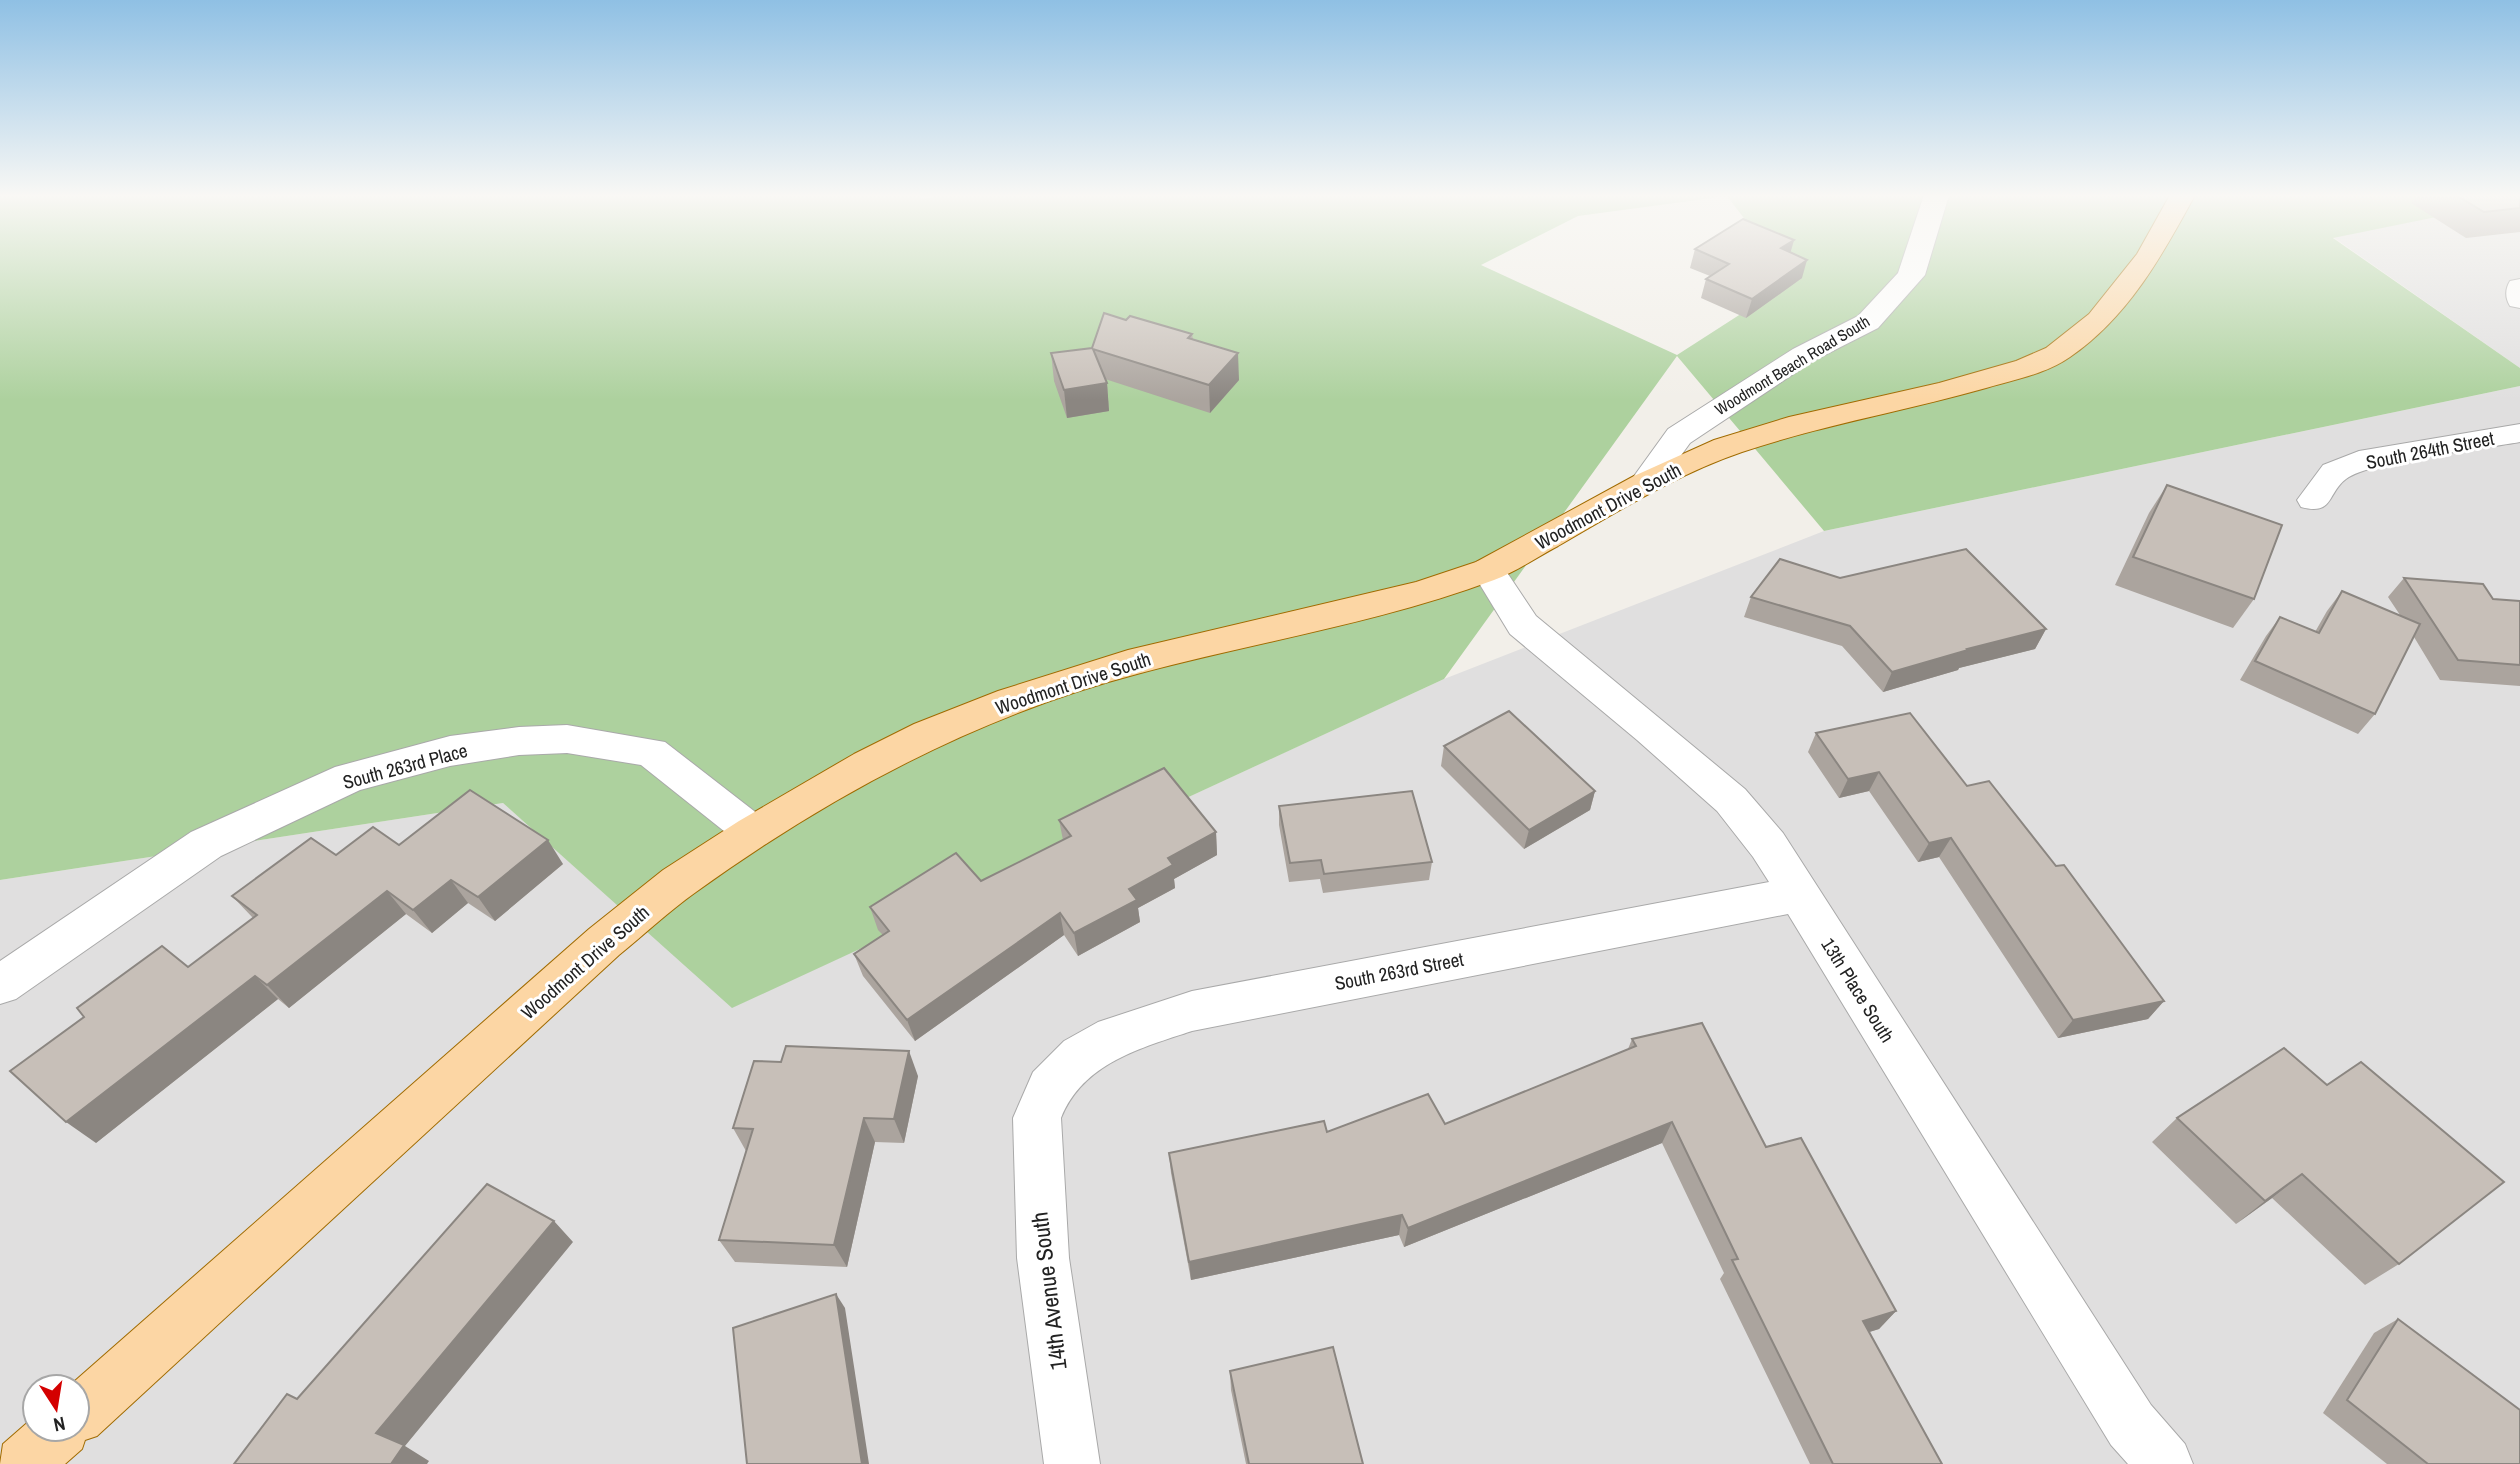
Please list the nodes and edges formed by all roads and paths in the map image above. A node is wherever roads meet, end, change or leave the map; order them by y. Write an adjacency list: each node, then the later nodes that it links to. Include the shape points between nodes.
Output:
1 (1915, 263): 6 (street, Woodmont Beach Road South, via 1911,275 1868,322 1803,355 1679,436)
2 (2143, 263): 6 (main road, Woodmont Drive South, via 2099,320 2056,354 1946,390 1800,424 1725,447)
3 (2520, 287): 4 (street)
4 (2520, 300)
5 (2520, 433): 7 (street, South 264th Street, via 2370,458 2334,472)
6 (1645, 483): 8 (main road, Woodmont Drive South)
7 (2313, 500)
8 (1488, 570): 9 (main road, Woodmont Drive South, via 1423,592 1128,663 1011,701 904,747); 10 (street, 13th Place South, via 1523,625 1731,800)
9 (753, 832): 11 (street, South 263rd Place, via 650,752 567,739 450,751 349,778 206,844); 13 (main road, Woodmont Drive South, via 678,882 604,942)
10 (1800, 894): 12 (street, South 263rd Street, via 1152,1022 1080,1056 1050,1087); 17 (street, 13th Place South, via 2131,1425)
11 (0, 985)
12 (1037, 1118): 16 (street, 14th Avenue South, via 1043,1258)
13 (91, 1403)
14 (46, 1443): 15 (main road)
15 (23, 1464)
16 (1072, 1464)
17 (2165, 1464)

